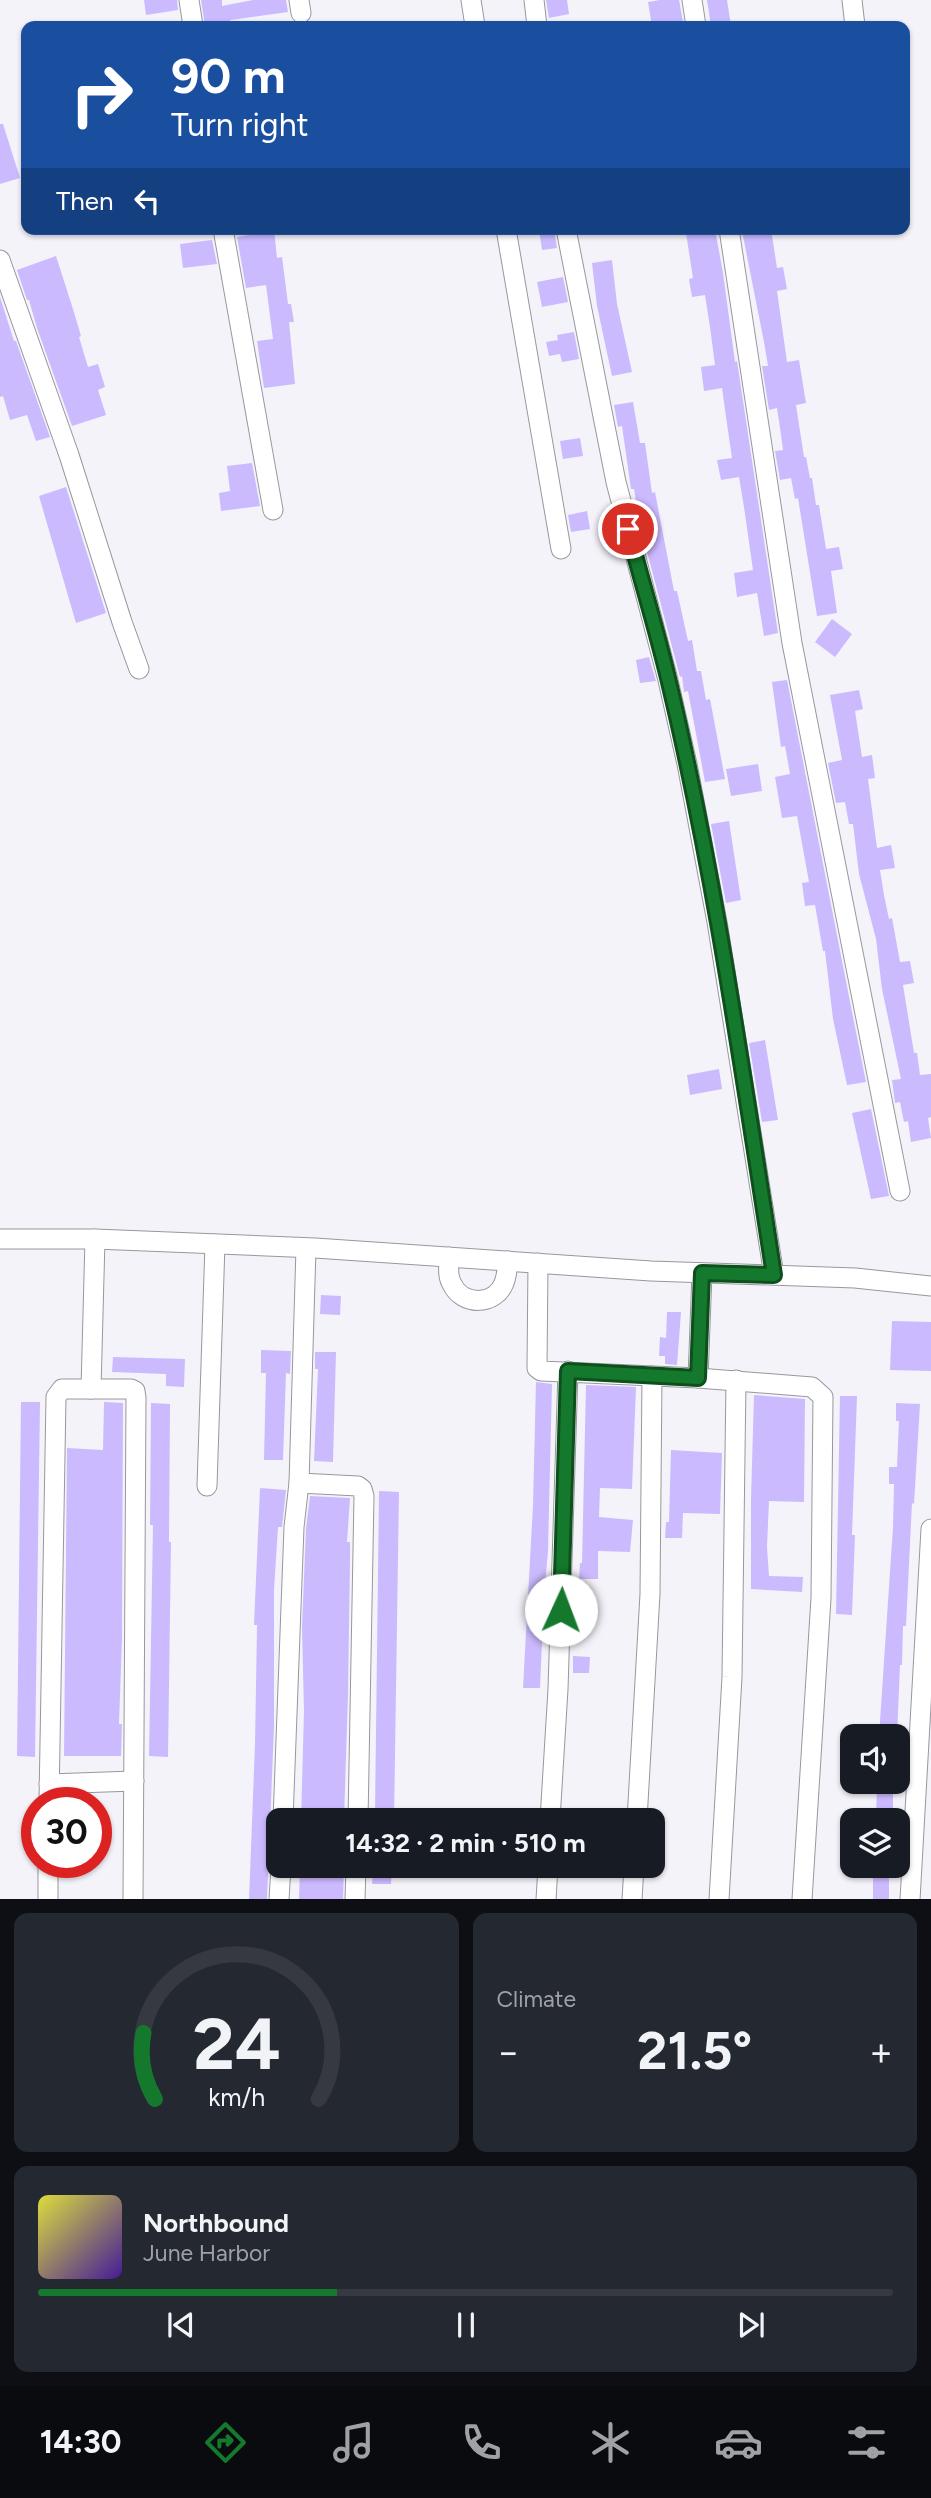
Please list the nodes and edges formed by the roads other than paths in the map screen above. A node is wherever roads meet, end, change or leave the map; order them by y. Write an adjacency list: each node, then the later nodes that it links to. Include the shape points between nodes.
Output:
1 (189, 0): 6 (street)
2 (471, 0): 7 (street)
3 (534, 0): 8 (street)
4 (692, 0): 9 (street)
5 (852, 0): 10 (street)
6 (192, 21)
7 (474, 21)
8 (536, 21)
9 (695, 21)
10 (854, 21)
11 (224, 235): 16 (street)
12 (507, 235): 17 (street)
13 (567, 235): 28 (street, via 616,482 689,777)
14 (730, 235): 19 (street, via 792,643)
15 (0, 260): 18 (street)
16 (273, 510)
17 (561, 549)
18 (139, 669)
19 (900, 1191)
20 (0, 1239): 21 (street)
21 (95, 1239): 22 (street); 34 (street)
22 (215, 1244): 23 (street); 36 (street)
23 (306, 1248): 24 (street); 35 (street)
24 (449, 1257): 25 (street); 25 (street, via 452,1286 471,1300 488,1299 500,1289)
25 (508, 1261): 26 (street)
26 (538, 1263): 27 (street); 30 (street, via 537,1368)
27 (702, 1273): 28 (street); 32 (street)
28 (774, 1275): 29 (street)
29 (931, 1286)
30 (568, 1371): 31 (street); 43 (street)
31 (652, 1376): 32 (street); 44 (street, via 650,1594)
32 (698, 1378): 33 (street)
33 (737, 1380): 56 (street, via 732,1677); 57 (street, via 813,1387 823,1397 821,1598)
34 (91, 1389): 38 (street, via 131,1389 136,1398); 39 (street, via 62,1389 56,1397)
35 (299, 1483): 41 (street); 42 (street, via 358,1486 364,1496)
36 (207, 1486)
37 (931, 1529): 58 (street)
38 (134, 1781): 40 (street); 51 (street)
39 (49, 1787)
40 (92, 1787)
41 (283, 1808)
42 (358, 1808)
43 (551, 1808)
44 (638, 1808)
45 (48, 1878): 50 (street)
46 (280, 1878): 52 (street)
47 (356, 1878): 53 (street)
48 (547, 1878): 54 (street)
49 (633, 1878): 55 (street)
50 (48, 1899)
51 (133, 1899)
52 (279, 1899)
53 (355, 1899)
54 (545, 1899)
55 (632, 1899)
56 (719, 1899)
57 (802, 1899)
58 (910, 1899)

